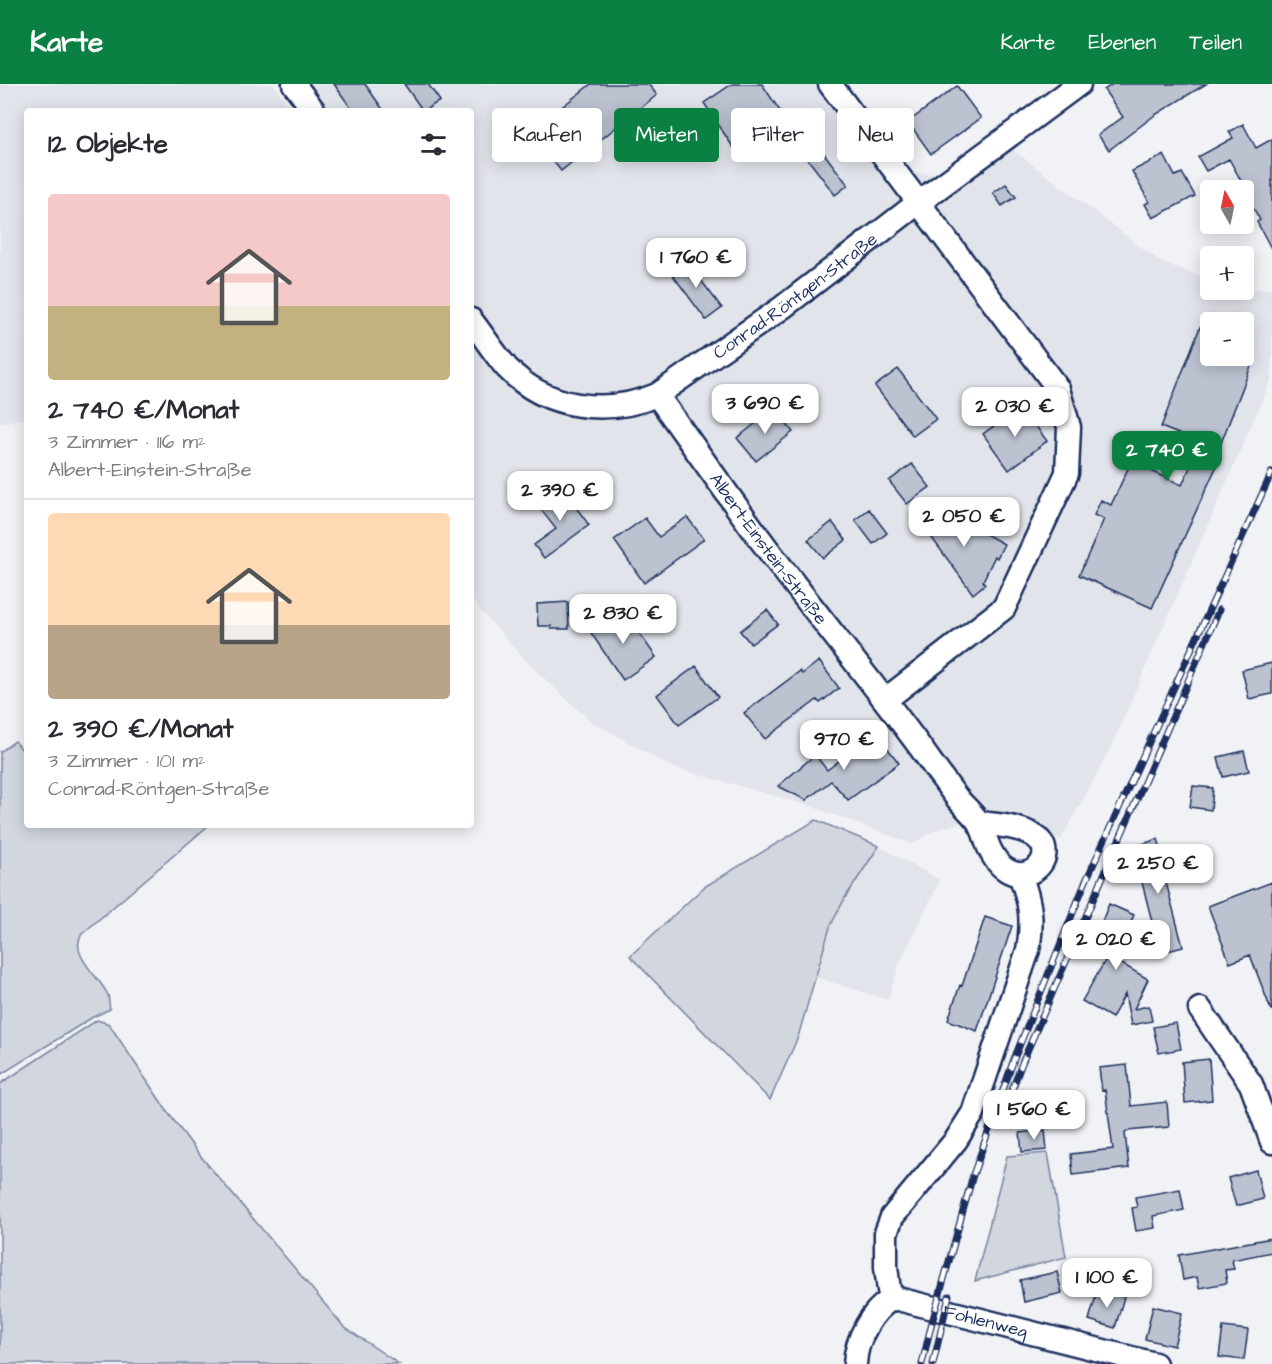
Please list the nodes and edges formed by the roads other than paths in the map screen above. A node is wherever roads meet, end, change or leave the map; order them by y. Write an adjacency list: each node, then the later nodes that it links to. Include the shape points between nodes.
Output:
1 (294, 84): 4 (street)
2 (830, 84): 5 (street)
3 (1079, 84): 5 (street, Conrad-Röntgen-Straße)
4 (312, 108)
5 (918, 203): 7 (street, Conrad-Röntgen-Straße, via 783,307); 8 (street, via 1058,389 1069,427 1067,473 1004,608)
6 (474, 324): 7 (street, Conrad-Röntgen-Straße, via 507,367 543,394 599,408 638,403)
7 (657, 395): 8 (street, Albert-Einstein-Straße, via 760,540)
8 (885, 700): 9 (street, Albert-Einstein-Straße, via 959,800)
9 (981, 822): 10 (street, Albert-Einstein-Straße, via 986,840 1003,869); 10 (street, via 1023,830 1040,841 1044,858 1041,866)
10 (1020, 875): 13 (street, via 1029,899 1032,927 1028,950 973,1113 956,1140 892,1217 886,1233 886,1268)
11 (1200, 1008): 12 (street, via 1251,1084)
12 (1272, 1142)
13 (894, 1298): 14 (street, via 877,1311 858,1342); 15 (street, Fohlenweg)
14 (855, 1364)
15 (1155, 1364)

